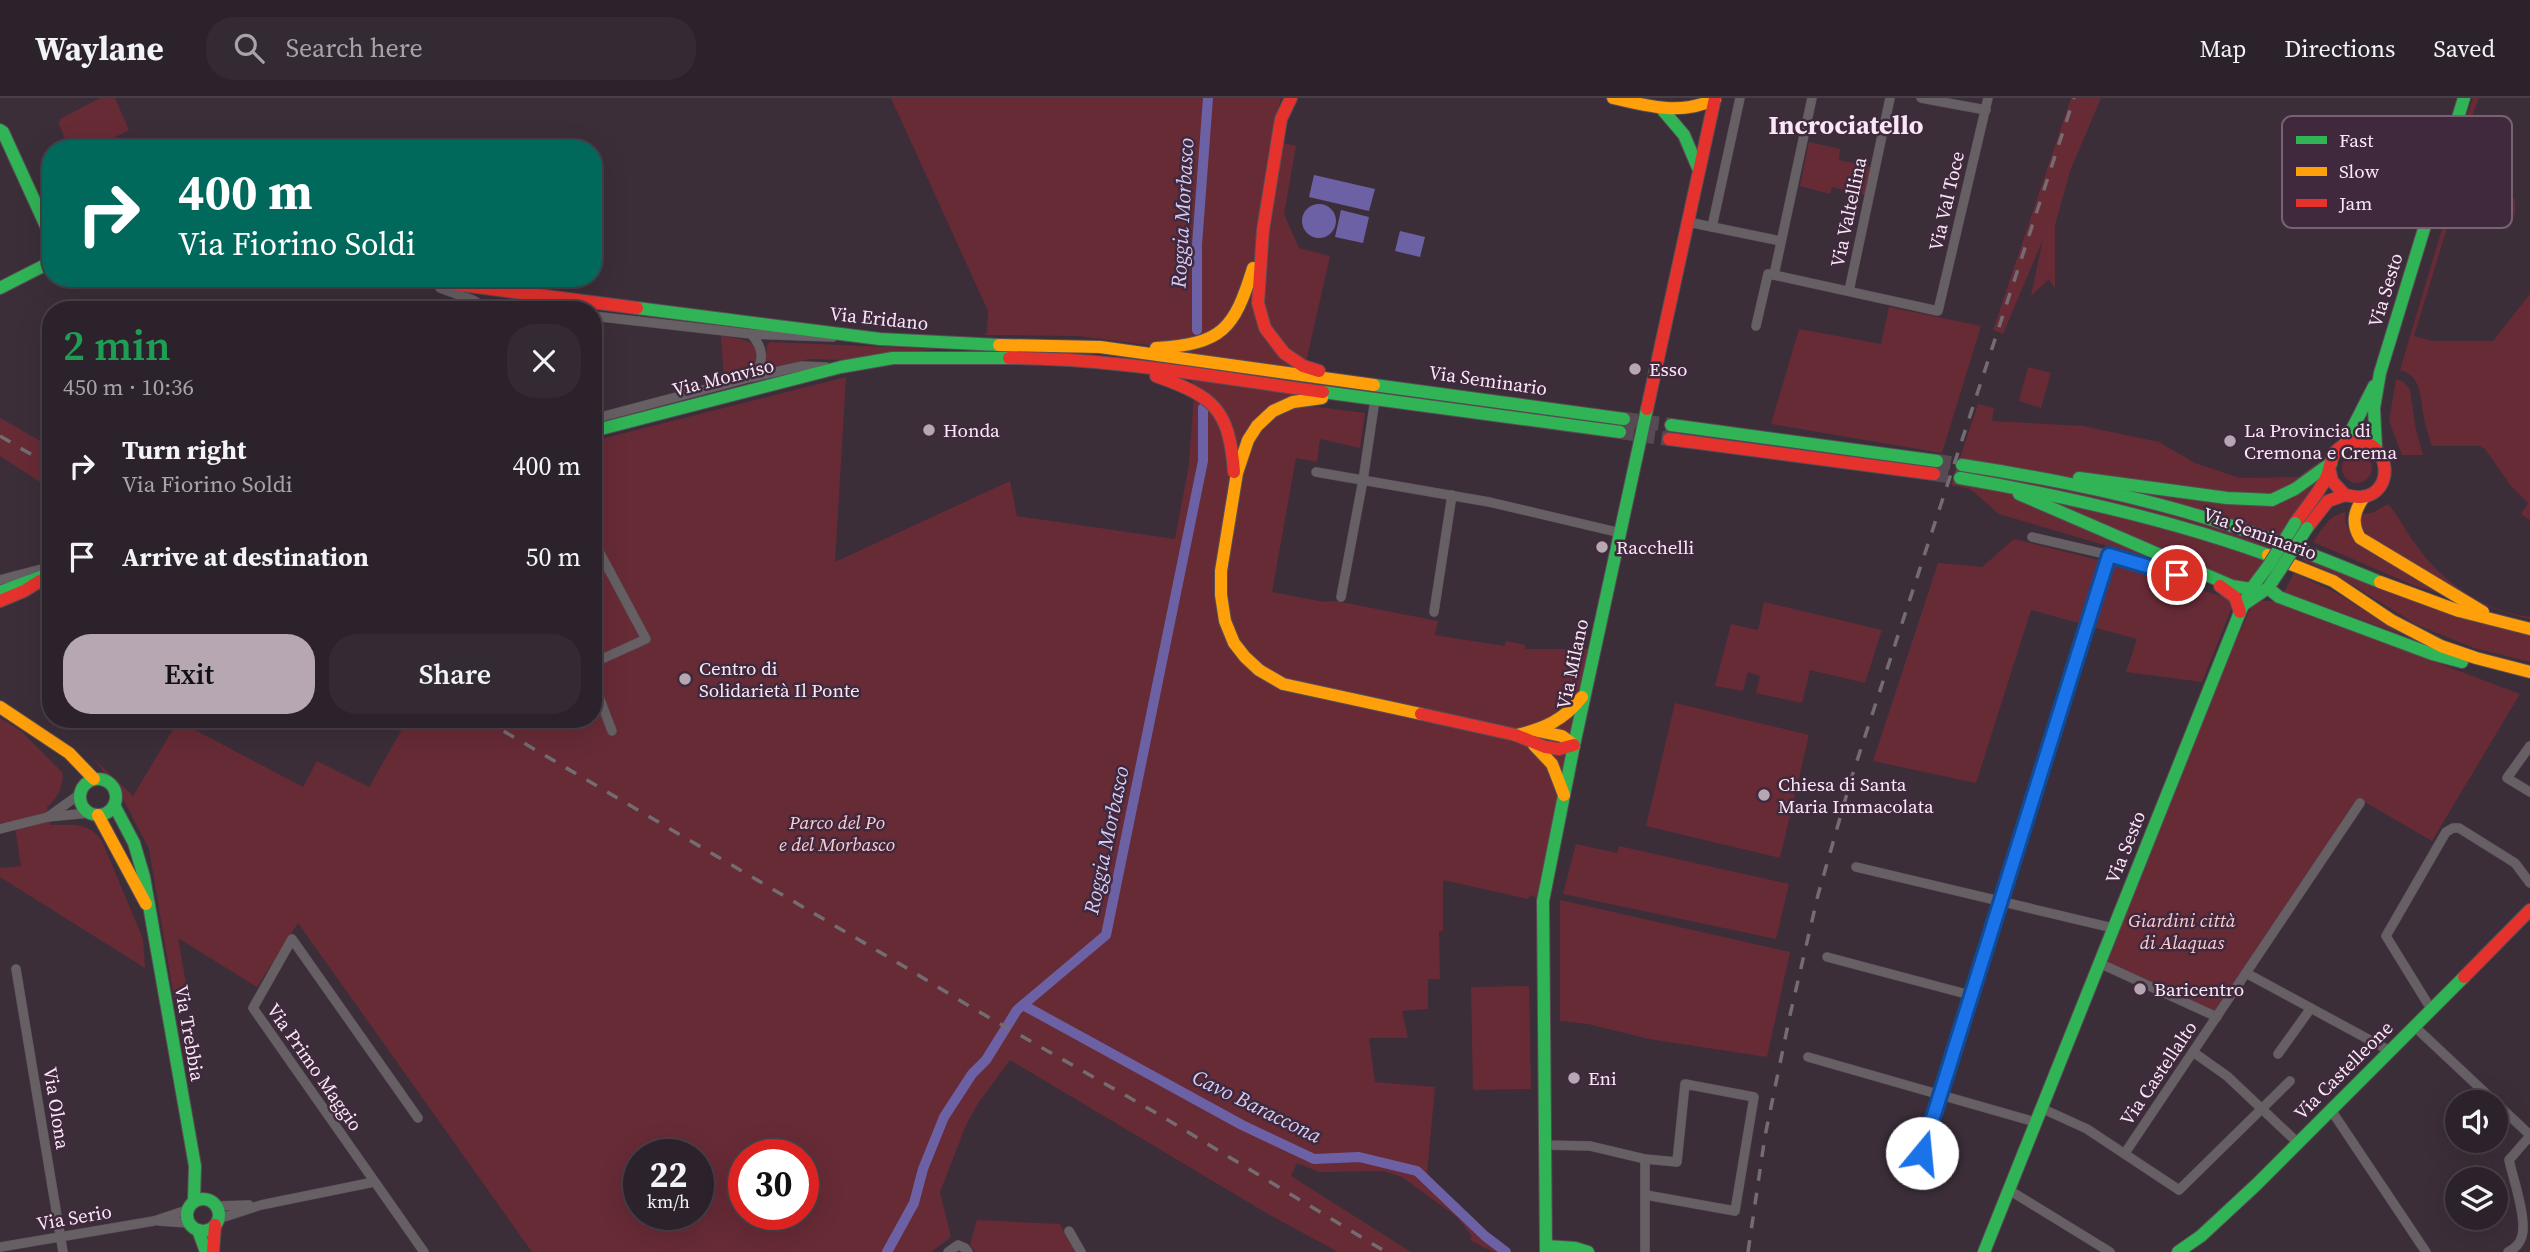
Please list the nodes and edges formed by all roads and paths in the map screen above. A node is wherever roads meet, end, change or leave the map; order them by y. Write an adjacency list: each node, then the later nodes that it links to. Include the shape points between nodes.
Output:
1 (1291, 98): 22 (main road, via 1281,120)
2 (1613, 98): 10 (main road)
3 (1715, 98): 11 (main road); 14 (main road, Via Milano)
4 (1740, 98): 20 (street)
5 (1812, 98): 23 (street)
6 (1890, 98): 29 (street, Via Valtellina)
7 (1921, 98): 12 (street)
8 (1988, 98): 12 (street, Via Val Toce)
9 (2464, 98): 13 (main road, Via Sesto)
10 (1661, 108): 11 (main road); 15 (main road)
11 (1691, 110): 14 (main road)
12 (1986, 110): 29 (street, Via Val Toce, via 1938,311)
13 (2459, 116)
14 (1709, 123): 15 (main road, via 1692,128); 17 (main road, Via Milano)
15 (1679, 125): 17 (main road)
16 (0, 130): 18 (main road)
17 (1698, 174): 19 (main road, Via Milano)
18 (42, 218)
19 (1688, 222): 20 (street); 64 (main road, Via Milano)
20 (1712, 227): 23 (street)
21 (2424, 228): 41 (main road, Via Sesto)
22 (1264, 230): 37 (main road, via 1240,307 1217,335 1182,348); 43 (main road, via 1258,303 1265,328 1292,360)
23 (1781, 241): 25 (street)
24 (42, 267): 28 (main road)
25 (1773, 275): 29 (street); 34 (street, via 1768,274)
26 (437, 287): 30 (street)
27 (477, 287): 31 (main road, Via Eridano)
28 (0, 288)
29 (1849, 291)
30 (472, 301)
31 (587, 301)
32 (602, 303): 36 (main road, Via Eridano)
33 (602, 317): 35 (street)
34 (1756, 326)
35 (751, 334): 36 (street, via 822,339); 42 (street, via 762,355)
36 (852, 335): 37 (main road, Via Eridano, via 936,343)
37 (1100, 347): 43 (main road, Via Eridano)
38 (863, 362): 39 (main road, Via Eridano, via 928,357 1046,358); 40 (main road, Via Monviso)
39 (1123, 365): 44 (main road, Via Eridano); 58 (main road, via 1195,389 1209,399 1231,437)
40 (841, 367): 42 (street, via 802,366); 49 (main road, Via Monviso)
41 (2380, 373): 52 (main road, Via Sesto); 53 (main road, Via Sesto, via 2374,408)
42 (752, 377): 46 (street)
43 (1347, 380): 47 (main road, Via Seminario)
44 (1344, 396): 50 (main road, Via Seminario); 58 (main road, via 1295,401 1268,414 1256,425)
45 (1374, 406): 57 (street)
46 (602, 416)
47 (1624, 419)
48 (1671, 425): 51 (main road, via 1935,468)
49 (602, 428)
50 (1620, 432)
51 (1669, 439)
52 (2344, 445): 53 (main road, via 2361,442); 54 (main road, Via Sesto, via 2334,454)
53 (2376, 448): 62 (main road, Via Sesto, via 2385,463 2384,480)
54 (2330, 467): 56 (main road, via 2280,498 2260,501); 61 (main road, via 2337,489); 63 (main road, Via Sesto)
55 (1316, 472): 57 (street)
56 (2022, 474): 59 (main road, Via Seminario, via 1961,472); 81 (main road, Via Seminario, via 2148,501 2226,525)
57 (1363, 480): 60 (street); 77 (street)
58 (1235, 483): 90 (main road, via 1219,580 1222,611 1238,650 1265,675 1283,684)
59 (1995, 484): 70 (main road); 84 (main road, Via Seminario, via 2131,512 2219,538 2325,578 2440,645)
60 (1452, 495): 64 (street); 80 (street)
61 (2345, 495): 62 (main road); 63 (main road, via 2328,501)
62 (2364, 497): 81 (main road, via 2353,521 2360,538)
63 (2301, 526): 68 (main road, Via Sesto, bridge)
64 (1621, 533): 86 (main road, Via Milano)
65 (2032, 537): 66 (street)
66 (2109, 555): 70 (street); 103 (street)
67 (602, 557): 83 (street, via 646,639)
68 (2274, 568): 74 (main road); 75 (main road, Via Sesto)
69 (42, 569): 72 (street)
70 (2198, 576): 75 (main road); 79 (main road, via 2230,591)
71 (42, 577): 76 (main road)
72 (0, 580)
73 (42, 580): 78 (main road)
74 (2268, 588): 75 (main road); 79 (main road); 84 (main road, via 2279,597 2432,654)
75 (2251, 589): 79 (main road, Via Sesto)
76 (0, 592)
77 (1341, 597)
78 (0, 601)
79 (2242, 609): 106 (main road, Via Sesto)
80 (1434, 612)
81 (2510, 625): 82 (main road, Via Seminario)
82 (2530, 629)
83 (602, 659)
84 (2516, 670): 85 (main road, Via Seminario)
85 (2530, 673)
86 (1586, 691): 90 (main road, via 1572,711); 91 (main road, Via Milano)
87 (602, 706): 89 (street)
88 (0, 707): 93 (main road, Via Trebbia, via 69,753)
89 (611, 731)
90 (1535, 738): 91 (main road, via 1556,750); 95 (main road)
91 (1574, 745): 95 (main road, Via Milano)
92 (2530, 746): 94 (street, via 2507,778)
93 (87, 786): 97 (main road, Via Trebbia, via 105,780 110,783 116,794); 98 (main road, Via Trebbia, via 82,805); 99 (street)
94 (2530, 792)
95 (1564, 795): 131 (main road, Via Milano, via 1543,901)
96 (2360, 803): 110 (street, Via Castellalto)
97 (114, 805): 98 (main road, via 107,813); 104 (main road, Via Trebbia, via 136,842 145,871)
98 (94, 814): 99 (street); 104 (main road, Via Trebbia)
99 (48, 817): 100 (street)
100 (0, 829)
101 (1856, 867): 103 (street)
102 (2530, 883): 113 (street, via 2515,863 2459,828 2446,832 2386,936)
103 (2000, 901): 106 (street); 111 (street)
104 (148, 907): 135 (main road, Via Trebbia)
105 (2530, 910): 113 (main road, Via Castelleone)
106 (2113, 928): 108 (main road, Via Sesto)
107 (1827, 957): 111 (street)
108 (2099, 963): 114 (street); 123 (main road, Via Sesto)
109 (16, 969): 142 (street, Via Olona)
110 (2246, 973): 112 (street); 114 (street, Via Castellalto)
111 (1970, 995): 122 (street)
112 (2311, 1008): 116 (street); 118 (street)
113 (2431, 1009): 115 (main road, Via Castelleone)
114 (2217, 1017): 117 (street, Via Castellalto)
115 (2414, 1026): 116 (main road, Via Castelleone); 121 (street)
116 (2390, 1051): 125 (main road, Via Castelleone)
117 (2193, 1052): 124 (street); 133 (street, Via Castellalto)
118 (2278, 1054)
119 (1808, 1057): 122 (street)
120 (2290, 1081): 124 (street)
121 (2481, 1090)
122 (1940, 1094): 128 (street); 132 (street)
123 (2041, 1108): 128 (main road, Via Sesto); 133 (street)
124 (2262, 1108): 130 (street); 133 (street, via 2179,1190)
125 (2331, 1110): 130 (main road, Via Castelleone); 157 (street)
126 (2508, 1115): 129 (street)
127 (418, 1118): 136 (street, Via Primo Maggio, via 292,939 253,1008)
128 (2035, 1122): 137 (main road, Via Sesto)
129 (2530, 1135): 158 (street, via 2509,1160 2523,1236)
130 (2298, 1143): 156 (main road, Via Castelleone, via 2201,1236)
131 (1545, 1145): 134 (street, via 1590,1146); 144 (main road, Via Milano)
132 (1922, 1153)
133 (2125, 1153)
134 (1645, 1159): 138 (street); 138 (street, via 1677,1162 1685,1084 1754,1097 1734,1211)
135 (195, 1166): 139 (main road, Via Trebbia); 140 (main road, Via Trebbia)
136 (374, 1182): 139 (street); 148 (street, Via Primo Maggio)
137 (2009, 1190): 154 (main road, Via Sesto); 155 (street)
138 (1646, 1195): 153 (street)
139 (216, 1213): 140 (main road, via 208,1230); 140 (main road, via 204,1198); 147 (main road, Via Trebbia)
140 (192, 1216): 142 (street, Via Serio); 146 (main road, Via Trebbia)
141 (1069, 1231): 151 (street)
142 (60, 1237): 143 (street, Via Serio); 145 (street, Via Olona)
143 (0, 1247)
144 (1546, 1249): 152 (main road)
145 (63, 1252)
146 (206, 1252)
147 (214, 1252)
148 (424, 1252)
149 (948, 1252): 150 (street, via 958,1245)
150 (968, 1252)
151 (1082, 1252)
152 (1588, 1252)
153 (1645, 1252)
154 (1984, 1252)
155 (2110, 1252)
156 (2178, 1252)
157 (2426, 1252)
158 (2508, 1252)

